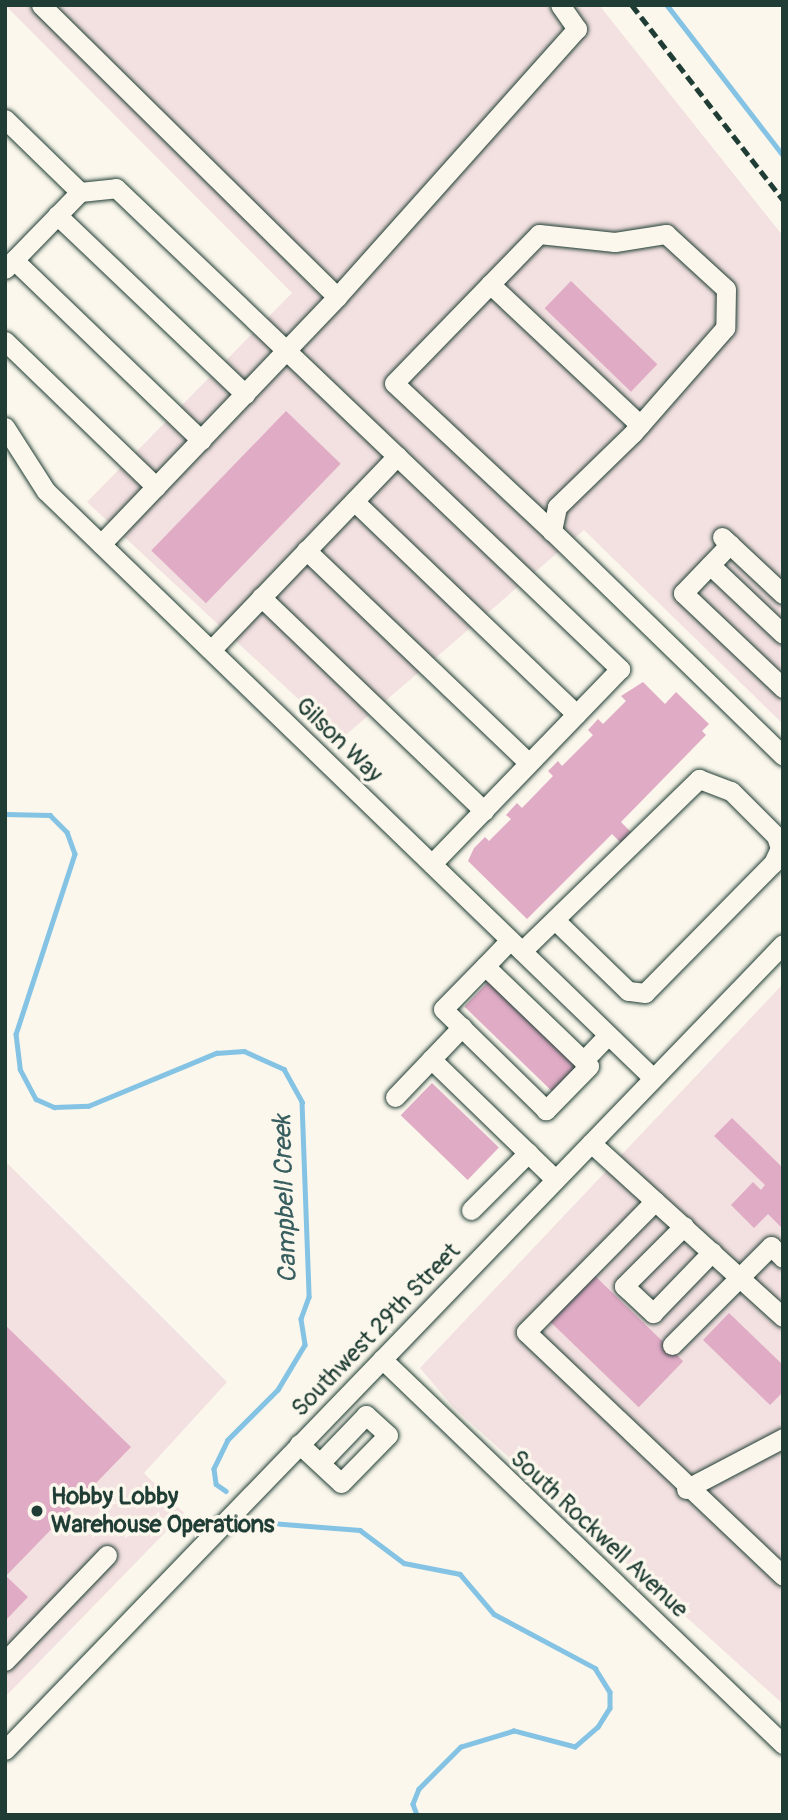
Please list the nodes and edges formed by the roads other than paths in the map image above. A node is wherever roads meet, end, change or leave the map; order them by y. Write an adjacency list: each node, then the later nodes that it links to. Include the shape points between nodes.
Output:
1 (41, 5): 8 (street)
2 (560, 5): 8 (street, via 577,29)
3 (5, 119): 4 (street)
4 (80, 192): 5 (street); 10 (street, via 116,188)
5 (58, 215): 6 (street); 11 (street)
6 (10, 265): 14 (street)
7 (490, 284): 12 (street); 12 (street, via 539,234 615,242 666,234 726,289 725,328); 18 (street, via 394,383)
8 (337, 297): 10 (street)
9 (5, 341): 16 (street)
10 (286, 351): 11 (street); 15 (street)
11 (245, 394): 14 (street)
12 (640, 425): 18 (street, via 556,507)
13 (5, 426): 19 (street, Gilson Way, via 46,491)
14 (201, 440): 16 (street)
15 (397, 456): 17 (street); 27 (street, via 620,669)
16 (156, 486): 19 (street)
17 (354, 501): 20 (street); 27 (street)
18 (552, 531): 28 (street)
19 (101, 544): 25 (street, Gilson Way)
20 (306, 550): 23 (street); 29 (street)
21 (710, 565): 22 (street, via 726,540); 24 (street); 26 (street, via 683,593)
22 (783, 594)
23 (261, 597): 25 (street); 30 (street)
24 (783, 634)
25 (211, 650): 31 (street, Gilson Way)
26 (783, 688)
27 (576, 714): 29 (street)
28 (783, 756)
29 (529, 763): 30 (street)
30 (484, 811): 31 (street)
31 (432, 864): 34 (street, Gilson Way)
32 (557, 922): 32 (street, via 699,779 731,791 776,836 780,848 773,863 645,993 628,991); 34 (street)
33 (783, 944): 40 (street, Southwest 29th Street)
34 (516, 946): 35 (street); 37 (street, Gilson Way)
35 (485, 966): 36 (street, via 443,1009); 39 (street)
36 (462, 1027): 38 (street); 39 (street, via 547,1110 589,1066)
37 (608, 1035): 39 (street); 40 (street, Gilson Way)
38 (431, 1059): 41 (street); 43 (street)
39 (583, 1061)
40 (653, 1078): 42 (street, Southwest 29th Street)
41 (395, 1097)
42 (591, 1143): 44 (street, Southwest 29th Street); 45 (street)
43 (528, 1153): 44 (street); 46 (street)
44 (555, 1180): 53 (street, Southwest 29th Street)
45 (655, 1201): 47 (street); 57 (street, via 526,1332)
46 (471, 1210)
47 (684, 1226): 48 (street); 48 (street, via 624,1286 653,1313)
48 (712, 1252): 50 (street)
49 (783, 1258): 50 (street, via 771,1247)
50 (740, 1277): 51 (street); 52 (street)
51 (783, 1317)
52 (673, 1345)
53 (382, 1359): 55 (street, Southwest 29th Street); 61 (street, South Rockwell Avenue)
54 (783, 1438): 57 (street)
55 (299, 1444): 56 (street); 62 (street, Southwest 29th Street)
56 (320, 1463)
57 (686, 1489): 59 (street)
58 (107, 1555): 60 (street)
59 (783, 1576)
60 (5, 1661)
61 (783, 1744)
62 (5, 1750)

